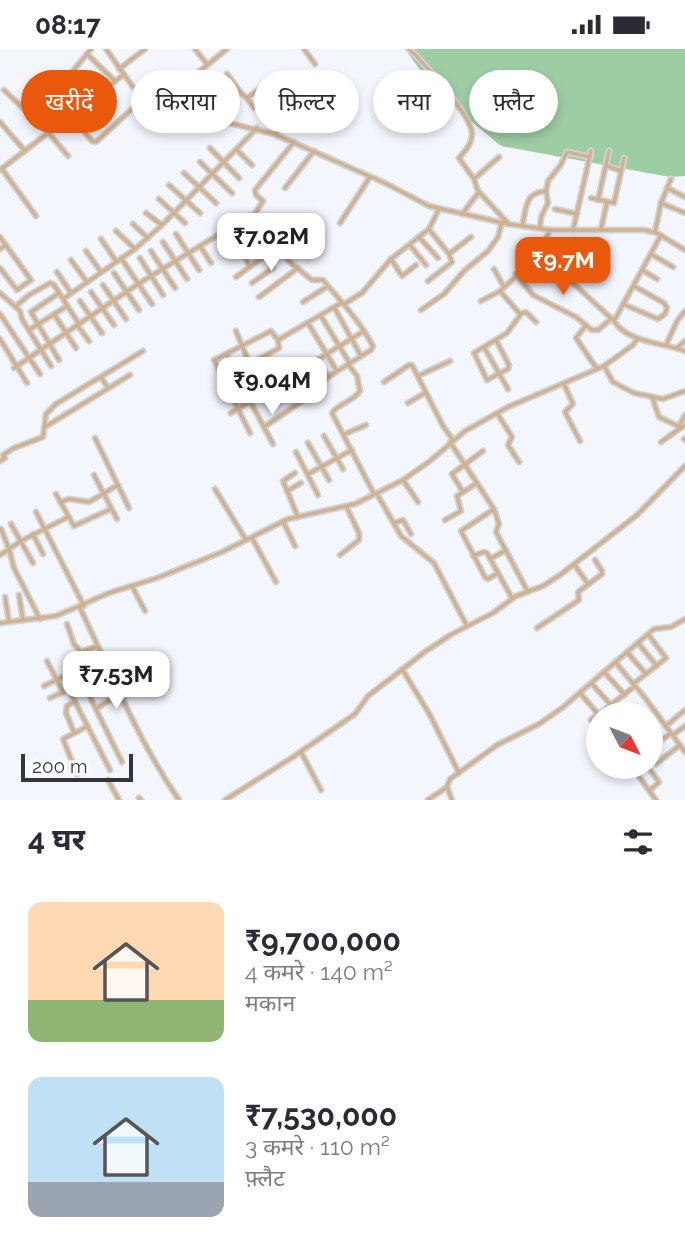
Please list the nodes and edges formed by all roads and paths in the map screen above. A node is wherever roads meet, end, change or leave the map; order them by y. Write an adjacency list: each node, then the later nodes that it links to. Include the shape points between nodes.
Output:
1 (91, 49): 8 (street)
2 (106, 49): 11 (street)
3 (145, 49): 11 (street)
4 (195, 49): 9 (street)
5 (227, 49): 9 (street)
6 (304, 49): 10 (street)
7 (409, 49): 53 (street, via 467,120 472,134 459,158)
8 (87, 54): 12 (street); 13 (street)
9 (207, 64): 14 (street)
10 (315, 64)
11 (119, 69): 15 (street)
12 (74, 70)
13 (104, 70)
14 (200, 70)
15 (123, 75): 16 (street); 17 (street)
16 (117, 80)
17 (131, 86)
18 (4, 90): 22 (street)
19 (241, 93): 21 (street)
20 (254, 93): 21 (street)
21 (247, 98): 23 (street)
22 (21, 106)
23 (254, 108)
24 (131, 110): 26 (street)
25 (0, 122): 36 (street)
26 (117, 123)
27 (254, 132): 37 (street)
28 (47, 133): 36 (street)
29 (49, 133): 40 (street)
30 (84, 133): 31 (street, via 96,142)
31 (106, 133)
32 (273, 133): 33 (street)
33 (276, 134): 34 (street)
34 (294, 142): 39 (street); 78 (street, via 255,190 263,201)
35 (211, 148): 44 (street)
36 (25, 151): 47 (street)
37 (238, 151): 44 (street); 45 (street)
38 (609, 151): 46 (street)
39 (314, 152): 51 (street); 57 (street)
40 (68, 156)
41 (499, 157): 53 (street)
42 (624, 158): 48 (street)
43 (200, 162): 50 (street)
44 (225, 163): 50 (street); 52 (street)
45 (252, 165)
46 (606, 166): 48 (street); 65 (street)
47 (1, 168): 79 (street)
48 (621, 171): 67 (street, via 614,202)
49 (184, 173): 56 (street)
50 (213, 175): 56 (street); 61 (street)
51 (370, 177): 70 (street); 82 (street)
52 (240, 178)
53 (474, 179): 60 (street)
54 (671, 179): 58 (street)
55 (169, 185): 66 (street)
56 (200, 188): 66 (street); 68 (street)
57 (285, 188)
58 (667, 188): 62 (street); 69 (street)
59 (546, 191): 77 (street, via 565,152 590,154); 86 (street, via 531,196); 87 (street, via 548,203)
60 (479, 192): 74 (street); 84 (street)
61 (232, 193)
62 (685, 197)
63 (591, 198): 65 (street)
64 (159, 199): 76 (street)
65 (598, 200): 67 (street)
66 (186, 201): 73 (street); 76 (street)
67 (607, 202): 89 (street)
68 (216, 203)
69 (662, 203): 75 (street); 93 (street)
70 (439, 209): 74 (street); 88 (street)
71 (555, 209): 77 (street)
72 (146, 213): 85 (street)
73 (200, 213)
74 (462, 213): 80 (street)
75 (685, 213)
76 (173, 214): 81 (street); 85 (street)
77 (576, 214): 91 (street)
78 (254, 215): 101 (street); 105 (street)
79 (36, 216)
80 (502, 222): 84 (street); 172 (street, via 488,251)
81 (185, 223)
82 (340, 223)
83 (133, 224): 99 (street)
84 (508, 224): 86 (street)
85 (162, 225): 99 (street)
86 (522, 226): 87 (street)
87 (540, 228): 90 (street)
88 (429, 229): 97 (street); 113 (street)
89 (601, 229): 91 (street); 93 (street)
90 (550, 230): 91 (street); 116 (street)
91 (573, 230)
92 (116, 231): 107 (street)
93 (654, 232): 95 (street)
94 (176, 235): 112 (street)
95 (661, 235): 109 (street); 114 (street)
96 (0, 237): 104 (street)
97 (419, 237): 103 (street); 118 (street)
98 (471, 237): 113 (street)
99 (148, 238): 107 (street)
100 (101, 239): 121 (street)
101 (271, 239): 108 (street); 126 (street, via 247,253)
102 (163, 242): 122 (street)
103 (410, 244): 119 (street); 125 (street)
104 (6, 245): 106 (street); 128 (street, via 31,280 17,290)
105 (200, 246): 112 (street); 123 (street)
106 (0, 249)
107 (135, 249): 121 (street)
108 (278, 250): 115 (street); 129 (street)
109 (685, 250)
110 (86, 251): 135 (street)
111 (151, 251): 130 (street)
112 (188, 253): 122 (street); 132 (street)
113 (449, 254): 142 (street, via 452,262)
114 (651, 254): 127 (street); 133 (street)
115 (271, 257): 126 (street, via 266,255); 144 (street, via 273,268)
116 (537, 257): 137 (street); 180 (street, via 562,272)
117 (140, 258): 138 (street)
118 (438, 258)
119 (391, 259): 124 (street, via 402,276); 166 (street, via 362,293)
120 (71, 260): 143 (street)
121 (119, 260): 135 (street); 145 (street)
122 (175, 261): 130 (street); 140 (street)
123 (211, 263)
124 (416, 265)
125 (426, 265)
126 (249, 266): 139 (street)
127 (673, 267)
128 (0, 268)
129 (298, 268): 147 (street); 158 (street)
130 (163, 269): 138 (street); 150 (street)
131 (494, 269): 148 (street)
132 (199, 270)
133 (642, 270): 141 (street); 149 (street)
134 (57, 272): 156 (street)
135 (101, 272): 143 (street)
136 (114, 274): 153 (street)
137 (516, 274): 148 (street); 186 (street, via 533,295)
138 (150, 276): 145 (street); 157 (street)
139 (236, 277)
140 (187, 279)
141 (657, 279)
142 (428, 281)
143 (87, 282): 156 (street)
144 (252, 283)
145 (138, 284): 153 (street); 165 (street)
146 (103, 285): 160 (street)
147 (328, 286): 163 (street); 166 (street)
148 (504, 286): 151 (street)
149 (634, 286): 164 (street); 164 (street, via 664,303 665,314 658,319)
150 (175, 288)
151 (500, 291): 162 (street); 176 (street)
152 (91, 292): 170 (street)
153 (126, 292): 160 (street); 171 (street)
154 (0, 293): 167 (street)
155 (59, 293): 159 (street); 167 (street, via 50,283); 183 (street, via 31,312)
156 (71, 293): 159 (street)
157 (163, 295)
158 (259, 297)
159 (63, 299): 168 (street)
160 (114, 300): 170 (street); 179 (street)
161 (80, 301): 177 (street)
162 (481, 301)
163 (303, 302)
164 (623, 303): 180 (street)
165 (152, 304)
166 (342, 304): 169 (street); 189 (street)
167 (16, 306): 187 (street)
168 (67, 306): 175 (street); 184 (street)
169 (334, 307): 178 (street); 195 (street)
170 (102, 308): 177 (street); 185 (street)
171 (139, 310)
172 (421, 310)
173 (685, 311): 200 (street)
174 (0, 314): 212 (street)
175 (54, 314): 183 (street); 190 (street)
176 (521, 314): 181 (street, via 526,312); 196 (street)
177 (91, 316): 184 (street); 191 (street)
178 (321, 316): 182 (street); 202 (street)
179 (126, 319)
180 (613, 319): 186 (street, via 595,330); 192 (street, via 629,337)
181 (536, 322)
182 (308, 323): 194 (street); 210 (street)
183 (38, 324): 187 (street); 199 (street)
184 (78, 324): 190 (street); 197 (street)
185 (114, 325)
186 (586, 325): 222 (street, via 577,340)
187 (29, 330): 206 (street)
188 (236, 331): 201 (street)
189 (364, 331): 195 (street); 211 (street, via 373,347)
190 (65, 333): 199 (street); 204 (street)
191 (102, 333)
192 (638, 338): 200 (street); 219 (street)
193 (0, 339): 220 (street)
194 (278, 339): 201 (street, via 271,331); 217 (street, via 279,348)
195 (352, 339): 202 (street); 211 (street)
196 (496, 340): 203 (street); 225 (street, via 509,363)
197 (89, 341)
198 (685, 341): 205 (street)
199 (50, 343): 206 (street); 213 (street)
200 (666, 345): 205 (street)
201 (243, 346): 209 (street); 217 (street)
202 (339, 347): 210 (street); 216 (street)
203 (484, 347): 225 (street); 225 (street, via 474,357 486,379)
204 (76, 348)
205 (677, 348): 208 (street)
206 (41, 349): 212 (street); 218 (street)
207 (143, 351): 229 (street)
208 (685, 351)
209 (226, 354): 227 (street); 243 (street, via 215,363)
210 (327, 354): 214 (street); 223 (street)
211 (361, 356): 216 (street)
212 (29, 357): 220 (street); 224 (street)
213 (60, 360)
214 (317, 360): 221 (street); 230 (street)
215 (450, 361): 228 (street)
216 (349, 363): 223 (street); 253 (street, via 360,391 332,413)
217 (250, 364): 239 (street)
218 (51, 366)
219 (604, 366): 222 (street); 240 (street, via 613,382)
220 (16, 367): 232 (street)
221 (303, 369): 235 (street); 239 (street)
222 (597, 369): 233 (street)
223 (337, 371): 230 (street)
224 (40, 374)
225 (499, 374): 236 (street)
226 (130, 375): 234 (street)
227 (238, 376)
228 (418, 376): 231 (street, via 409,365); 238 (street)
229 (101, 377): 234 (street); 250 (street, via 52,408)
230 (328, 377): 235 (street)
231 (384, 382)
232 (27, 383)
233 (564, 384): 245 (street); 257 (street, via 573,404 565,412)
234 (108, 388): 250 (street)
235 (316, 388): 249 (street)
236 (508, 389)
237 (685, 391): 240 (street, via 663,399)
238 (425, 393): 242 (street); 256 (street)
239 (262, 394): 241 (street)
240 (652, 397): 251 (street, via 659,417)
241 (250, 401): 243 (street); 249 (street)
242 (408, 403)
243 (238, 409): 244 (street); 252 (street)
244 (231, 413)
245 (497, 413): 256 (street); 268 (street, via 512,437 508,445)
246 (685, 415): 251 (street)
247 (366, 425): 253 (street)
248 (685, 425): 251 (street)
249 (264, 427): 260 (street)
250 (44, 428): 265 (street, via 43,437)
251 (678, 428): 258 (street)
252 (250, 433)
253 (345, 435): 262 (street)
254 (324, 436): 266 (street)
255 (95, 437): 280 (street)
256 (452, 441): 269 (street); 277 (street)
257 (580, 441)
258 (662, 442)
259 (308, 443): 271 (street)
260 (273, 444)
261 (0, 450): 265 (street)
262 (352, 450): 266 (street); 285 (street)
263 (483, 451): 269 (street)
264 (296, 452): 274 (street)
265 (3, 455): 267 (street)
266 (336, 459): 271 (street); 272 (street)
267 (0, 461)
268 (519, 462)
269 (465, 465): 279 (street); 283 (street, via 452,474)
270 (685, 466): 319 (street, via 637,515)
271 (321, 467): 274 (street); 276 (street)
272 (343, 470)
273 (295, 473): 282 (street, via 283,481)
274 (308, 474): 287 (street)
275 (94, 475): 286 (street)
276 (328, 480)
277 (403, 480): 285 (street); 289 (street)
278 (301, 483): 282 (street)
279 (477, 483): 283 (street); 293 (street)
280 (118, 485): 286 (street); 290 (street)
281 (215, 489): 307 (street)
282 (287, 491): 296 (street)
283 (463, 492): 298 (street, via 456,497 461,510)
284 (56, 494): 288 (street)
285 (376, 494): 291 (street); 300 (street)
286 (104, 495): 288 (street, via 87,502); 292 (street)
287 (318, 495)
288 (60, 502): 295 (street)
289 (418, 502)
290 (129, 508)
291 (347, 508): 296 (street); 314 (street, via 359,540)
292 (111, 509): 295 (street, via 77,526); 297 (street)
293 (494, 509): 311 (street, via 499,524 496,532); 315 (street, via 461,531)
294 (36, 512): 302 (street)
295 (68, 517): 302 (street)
296 (298, 517): 299 (street)
297 (117, 519)
298 (445, 520)
299 (283, 521): 306 (street); 309 (street)
300 (394, 523): 305 (street, via 403,520); 336 (street, via 404,539 433,563)
301 (11, 524): 308 (street)
302 (45, 528): 304 (street); 328 (street)
303 (1, 529): 310 (street)
304 (33, 534): 308 (street); 312 (street)
305 (411, 534)
306 (252, 538): 307 (street); 321 (street)
307 (246, 540): 323 (street)
308 (21, 541): 310 (street); 318 (street)
309 (295, 546)
310 (9, 549): 313 (street); 330 (street)
311 (506, 550): 316 (street); 324 (street)
312 (43, 554)
313 (0, 555)
314 (340, 555)
315 (473, 556): 316 (street, via 485,552); 320 (street, via 486,579)
316 (490, 559): 320 (street)
317 (595, 560): 322 (street, via 602,573)
318 (33, 563)
319 (574, 564): 322 (street); 324 (street)
320 (498, 573): 327 (street)
321 (276, 582)
322 (588, 585): 337 (street, via 578,593 579,600)
323 (132, 586): 328 (street); 329 (street)
324 (528, 592): 327 (street)
325 (19, 595): 332 (street)
326 (5, 597): 333 (street)
327 (512, 599): 336 (street)
328 (82, 607): 330 (street); 340 (street)
329 (145, 611)
330 (40, 619): 332 (street)
331 (685, 619): 338 (street)
332 (23, 620): 333 (street)
333 (9, 621): 334 (street)
334 (0, 623)
335 (67, 624): 341 (street, via 74,644)
336 (467, 626): 346 (street)
337 (537, 628)
338 (648, 634): 339 (street); 345 (street, via 667,657)
339 (638, 642): 342 (street); 345 (street)
340 (98, 646): 341 (street); 347 (street)
341 (83, 652): 351 (street)
342 (627, 652): 344 (street); 349 (street)
343 (47, 661): 352 (street)
344 (616, 663): 348 (street); 355 (street)
345 (657, 666): 349 (street)
346 (402, 669): 376 (street, via 368,696 355,714); 380 (street)
347 (108, 672): 351 (street); 359 (street)
348 (605, 673): 354 (street); 361 (street)
349 (646, 674): 355 (street)
350 (62, 677): 352 (street)
351 (93, 678): 353 (street)
352 (56, 680): 356 (street); 358 (street)
353 (83, 683): 357 (street); 367 (street)
354 (592, 684): 360 (street); 365 (street)
355 (634, 685): 361 (street); 370 (street)
356 (44, 686)
357 (69, 689): 358 (street); 363 (street)
358 (63, 692): 362 (street)
359 (120, 693): 367 (street); 389 (street)
360 (580, 693): 364 (street); 380 (street)
361 (625, 695): 366 (street)
362 (50, 698)
363 (75, 701): 369 (street); 372 (street, via 65,711)
364 (588, 702)
365 (608, 702)
366 (615, 702)
367 (96, 709): 378 (street)
368 (685, 710): 370 (street)
369 (88, 726): 372 (street); 379 (street)
370 (666, 726): 373 (street)
371 (685, 726): 373 (street)
372 (74, 732): 381 (street, via 62,740)
373 (672, 734): 374 (street); 375 (street)
374 (663, 740)
375 (683, 748): 377 (street)
376 (301, 752): 386 (street); 390 (street)
377 (663, 760)
378 (122, 762)
379 (110, 769)
380 (459, 773): 385 (street)
381 (77, 774)
382 (640, 779): 387 (street)
383 (657, 779): 387 (street)
384 (108, 780): 388 (street)
385 (447, 786): 391 (street); 392 (street)
386 (321, 790)
387 (649, 791): 393 (street)
388 (119, 800)
389 (179, 800)
390 (225, 800)
391 (428, 800)
392 (452, 800)
393 (656, 800)

